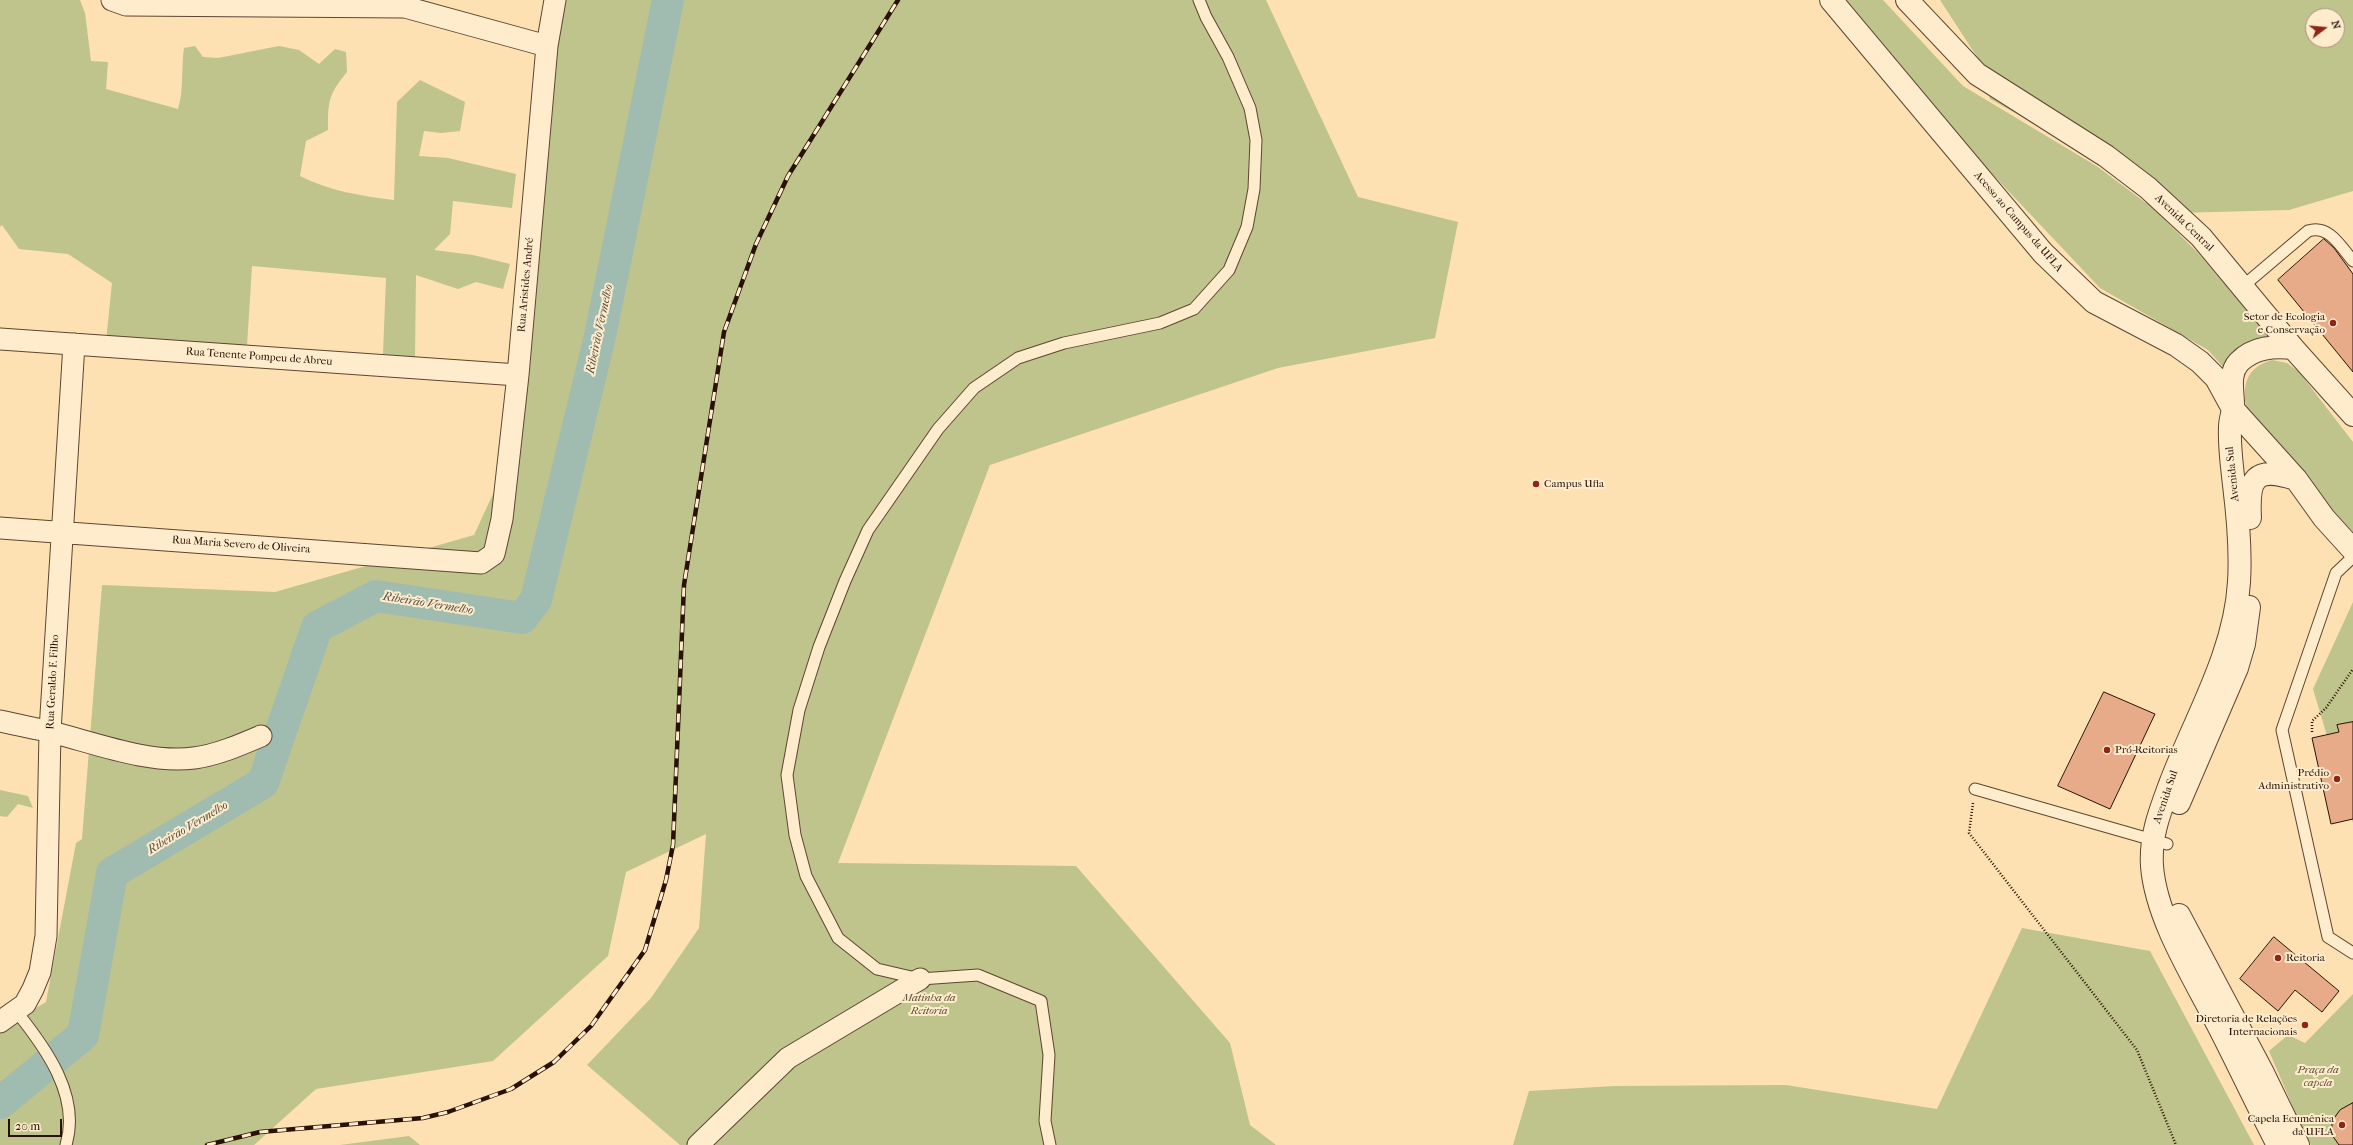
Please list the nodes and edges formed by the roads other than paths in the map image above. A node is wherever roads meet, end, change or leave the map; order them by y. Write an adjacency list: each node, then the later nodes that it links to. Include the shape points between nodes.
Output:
1 (112, 0): 6 (street, via 126,5)
2 (555, 0): 7 (street, Rua Aristides André)
3 (1200, 0): 28 (lane, via 1250,108 1256,140 1254,189 1247,227 1229,270 1194,309 1160,323 1064,343 1018,358 974,388 938,429 868,530 845,581 799,710 787,775 795,835 806,876 838,938 877,969)
4 (1831, 0): 14 (street, Acesso ao Campus da UFLA, via 2043,253 2094,302 2176,346 2200,362 2216,378)
5 (1907, 0): 9 (street, Avenida Central, via 1976,74 2106,156 2148,188 2202,237)
6 (405, 3): 7 (street)
7 (547, 46): 13 (street, Rua Aristides André)
8 (2353, 261): 9 (lane, via 2328,233 2319,228 2308,231)
9 (2242, 287): 12 (street, Avenida Central)
10 (0, 339): 11 (street, Rua Tenente Pompeu de Abreu)
11 (74, 344): 13 (street, Rua Tenente Pompeu de Abreu); 18 (street, Rua Geraldo F. Filho)
12 (2293, 348): 14 (street, Avenida Sul, via 2260,349 2238,364 2232,378); 15 (street, Avenida Central)
13 (518, 375): 21 (street, Rua Aristides André, via 498,545 494,554)
14 (2233, 409): 16 (street); 26 (street, Avenida Sul, via 2230,449 2239,525 2239,582 2236,610 2212,685 2159,813)
15 (2353, 415)
16 (2296, 479): 19 (street, via 2324,518); 26 (street, Avenida Sul, via 2275,472 2262,474 2249,490 2252,554 2250,606 2244,644 2237,668 2172,820)
17 (0, 528): 18 (street, Rua Maria Severo de Oliveira)
18 (62, 531): 21 (street, Rua Maria Severo de Oliveira); 23 (street, Rua Geraldo F. Filho)
19 (2353, 550)
20 (2353, 557): 27 (lane, via 2336,573 2282,730 2328,937)
21 (482, 563)
22 (0, 722): 23 (street)
23 (50, 731): 24 (street, via 121,750 174,758 195,758 215,753); 29 (street, Rua Geraldo F. Filho, via 46,936 40,972 34,989 25,1004)
24 (261, 736)
25 (1975, 789): 26 (lane)
26 (2160, 842): 33 (street, Avenida Sul, via 2152,867 2159,899 2178,949); 34 (street, Avenida Sul, via 2181,922 2263,1073)
27 (2353, 952)
28 (920, 979): 31 (street, via 788,1058); 32 (lane, via 978,975 1041,1001 1049,1055 1045,1121)
29 (8, 1017): 30 (lane, via 34,1033 54,1065 69,1112 69,1137)
30 (66, 1145)
31 (698, 1145)
32 (1050, 1145)
33 (2278, 1145)
34 (2298, 1145)

